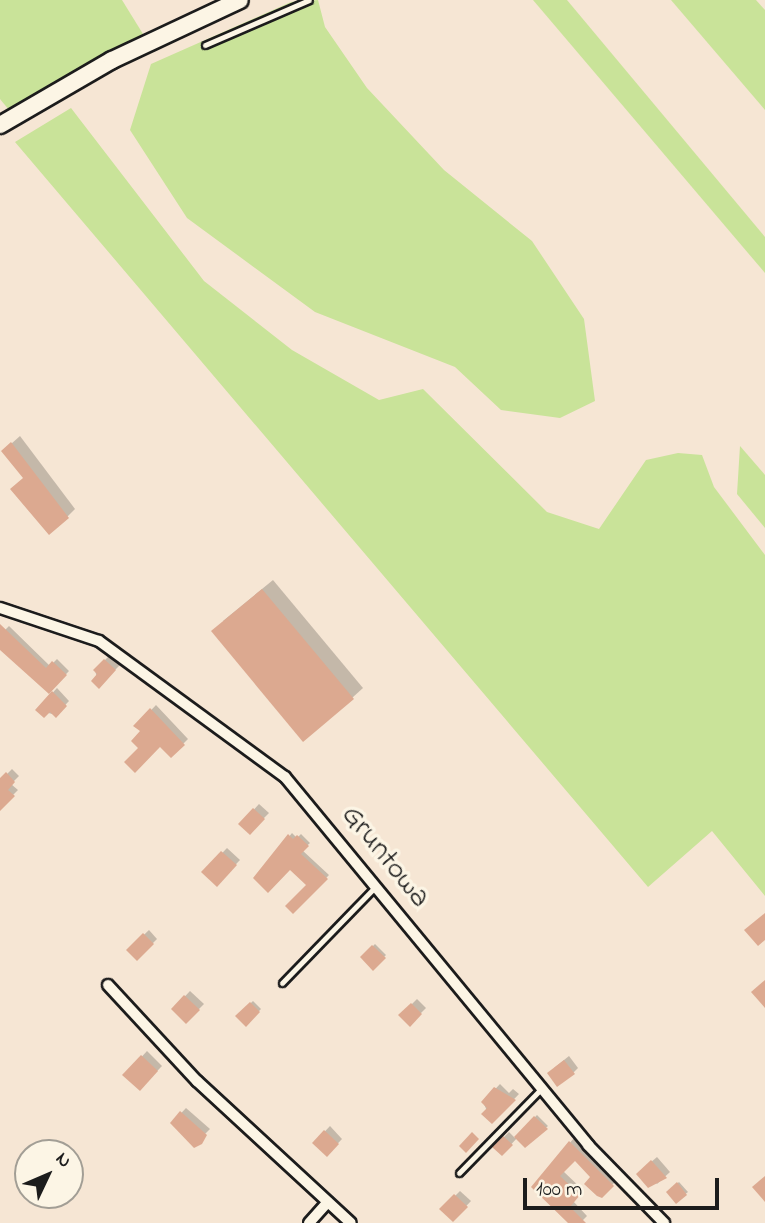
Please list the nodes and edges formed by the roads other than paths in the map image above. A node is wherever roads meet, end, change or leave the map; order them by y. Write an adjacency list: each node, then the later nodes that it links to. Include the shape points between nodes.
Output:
1 (240, 0): 4 (main road, via 122,55)
2 (309, 0): 3 (lane)
3 (205, 45)
4 (0, 125)
5 (0, 608): 6 (street, Gruntowa, via 99,641 273,766)
6 (376, 886): 7 (lane); 9 (street, Gruntowa)
7 (282, 983)
8 (108, 985): 11 (street, via 197,1081)
9 (542, 1088): 10 (lane); 14 (street, Gruntowa, via 609,1169)
10 (459, 1173)
11 (328, 1202): 12 (street); 13 (street)
12 (309, 1223)
13 (351, 1223)
14 (664, 1223)

